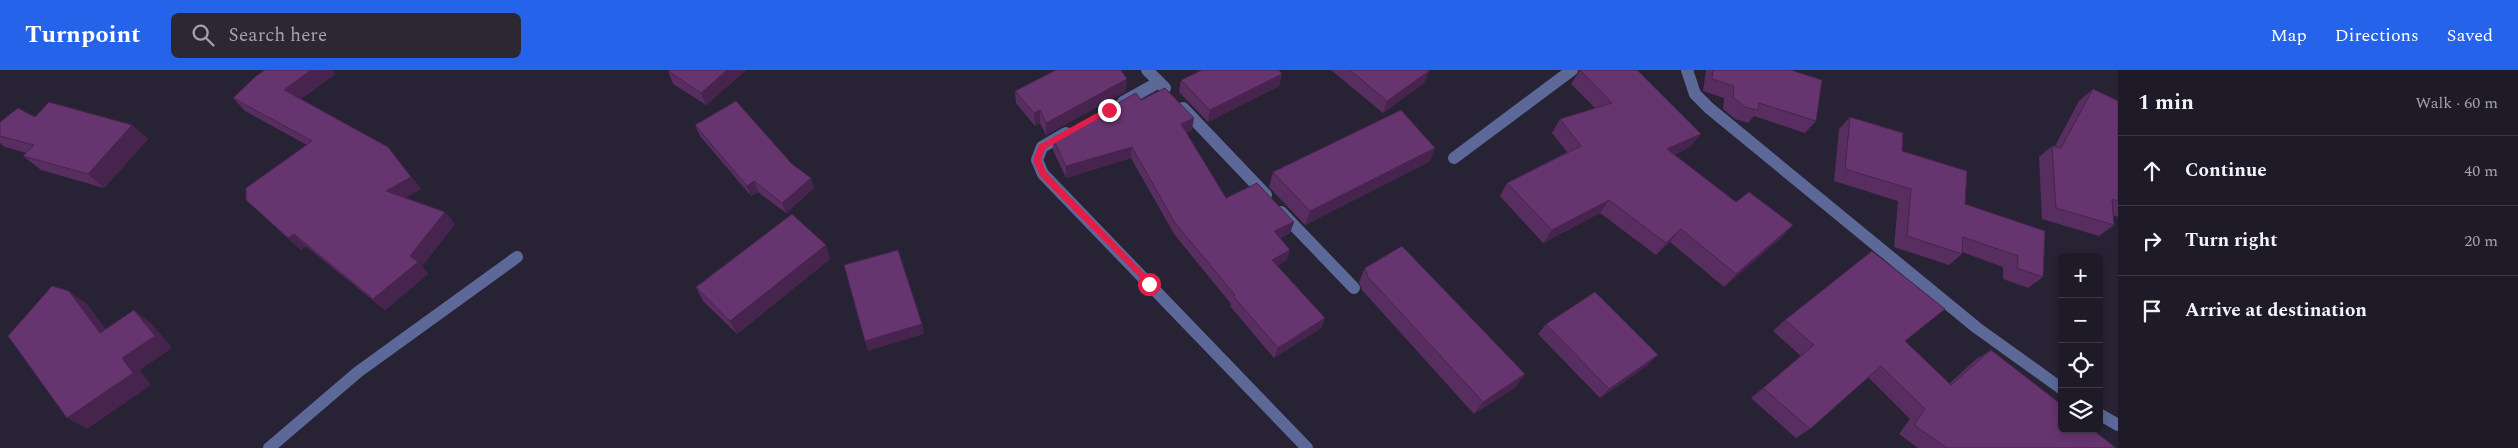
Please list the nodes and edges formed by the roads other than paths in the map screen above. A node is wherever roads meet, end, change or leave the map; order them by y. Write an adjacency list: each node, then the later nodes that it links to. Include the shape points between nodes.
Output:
1 (1148, 70): 4 (street)
2 (1572, 70): 7 (street)
3 (1687, 70): 10 (street, via 1695,94 1709,108 1978,328)
4 (1159, 82): 5 (street); 9 (street)
5 (1109, 110)
6 (1075, 128): 14 (street, via 1042,147 1037,160 1043,174)
7 (1454, 158)
8 (517, 257): 13 (street, via 329,394)
9 (1354, 288)
10 (2061, 388)
11 (2103, 416): 12 (street)
12 (2118, 425)
13 (269, 448)
14 (1307, 448)

